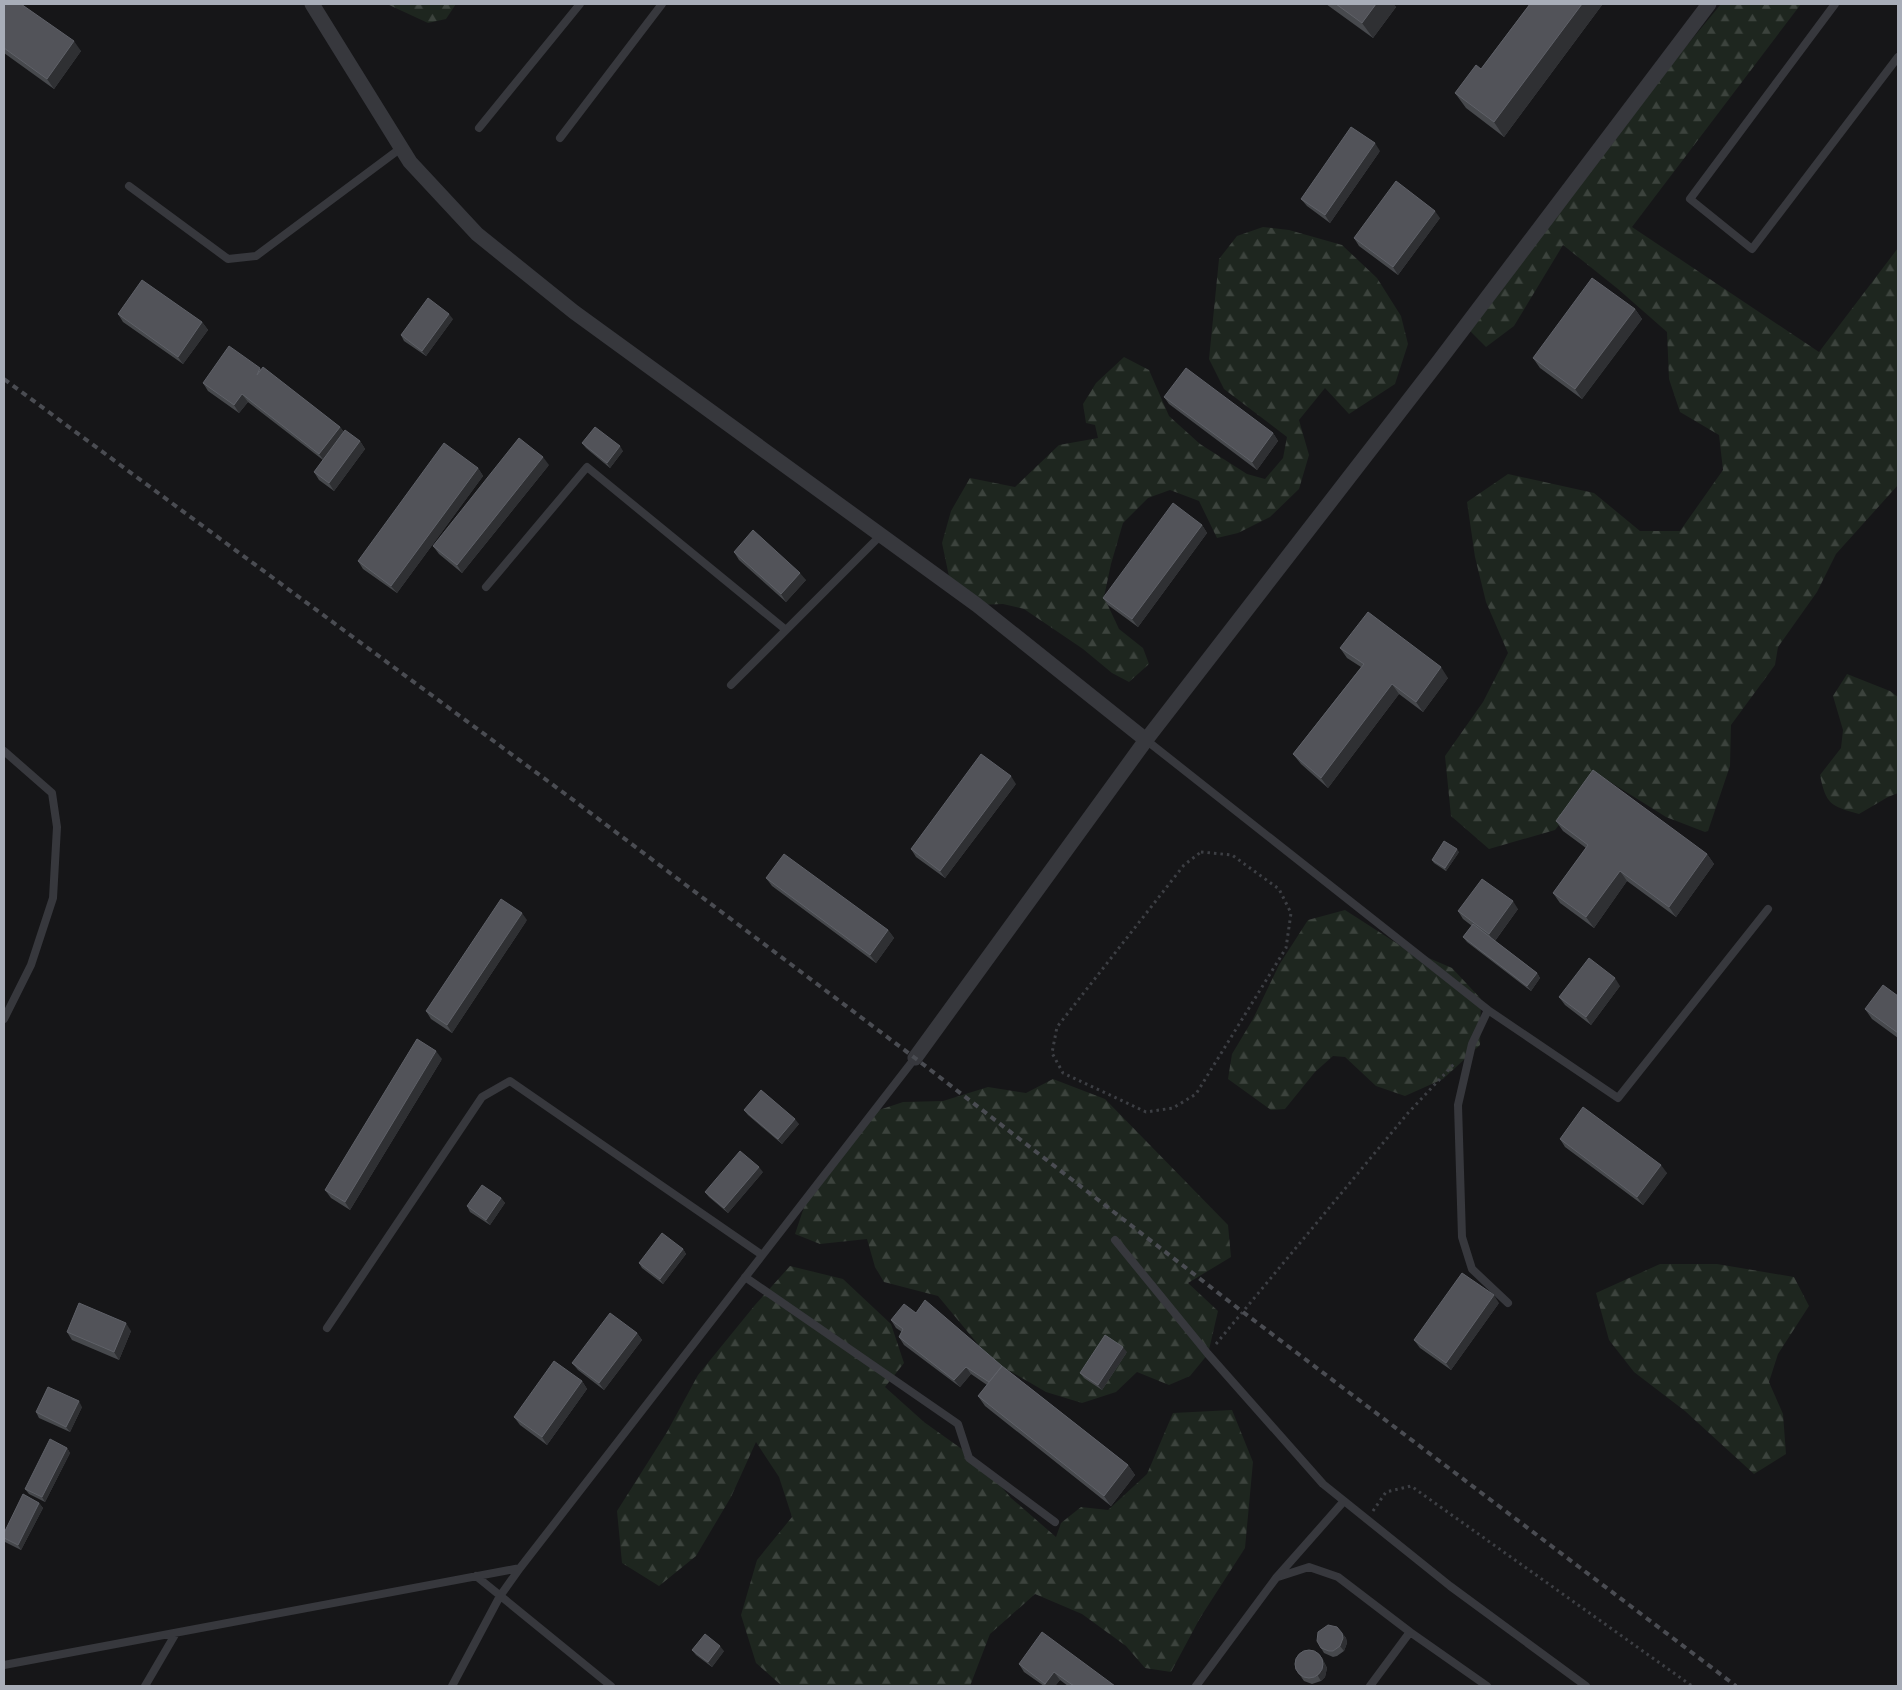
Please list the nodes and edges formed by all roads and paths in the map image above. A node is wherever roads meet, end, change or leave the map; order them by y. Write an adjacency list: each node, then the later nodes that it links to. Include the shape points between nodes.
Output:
1 (312, 4): 9 (street)
2 (580, 4): 7 (lane)
3 (662, 4): 8 (lane)
4 (1709, 4): 15 (street)
5 (1835, 4): 6 (lane, via 1690,199 1752,249)
6 (1898, 57)
7 (479, 128)
8 (560, 138)
9 (401, 148): 10 (lane, via 256,256 228,259); 11 (street, via 410,162 477,234 574,312)
10 (129, 186)
11 (881, 535): 13 (lane); 15 (street, via 978,605)
12 (486, 587): 13 (lane, via 587,467)
13 (786, 630): 14 (lane)
14 (731, 685)
15 (1146, 740): 18 (lane); 22 (street)
16 (4, 751): 19 (lane, via 52,793 57,827 54,898 32,965)
17 (1768, 909): 18 (lane, via 1618,1098)
18 (1488, 1010): 21 (lane)
19 (4, 1019)
20 (1057, 1027): 20 (path, via 1184,865 1201,852 1232,855 1279,889 1291,913 1286,948 1196,1094 1188,1099 1173,1108 1146,1112 1063,1073 1052,1053)
21 (1472, 1044): 26 (lane, via 1458,1105 1462,1237 1472,1269); 28 (path, via 1408,1113)
22 (915, 1058): 24 (lane)
23 (1116, 1240): 28 (lane)
24 (762, 1255): 25 (lane); 27 (lane, via 510,1081 482,1097)
25 (745, 1277): 31 (lane, via 958,1424 969,1458); 32 (lane)
26 (1508, 1303)
27 (327, 1328)
28 (1208, 1354): 29 (lane, via 1323,1484)
29 (1344, 1501): 30 (lane); 34 (lane)
30 (1367, 1519): 45 (lane, via 1450,1586); 46 (path, via 1386,1492 1411,1486)
31 (1055, 1522)
32 (520, 1568): 33 (lane); 35 (lane)
33 (476, 1576): 35 (lane); 37 (lane)
34 (1276, 1578): 36 (lane, via 1309,1566 1338,1577); 42 (lane)
35 (500, 1596): 40 (lane); 41 (lane)
36 (1410, 1632): 43 (lane); 44 (lane)
37 (176, 1633): 38 (lane); 39 (lane)
38 (4, 1665)
39 (145, 1686)
40 (452, 1686)
41 (611, 1686)
42 (1196, 1686)
43 (1370, 1686)
44 (1487, 1686)
45 (1586, 1686)
46 (1692, 1686)

